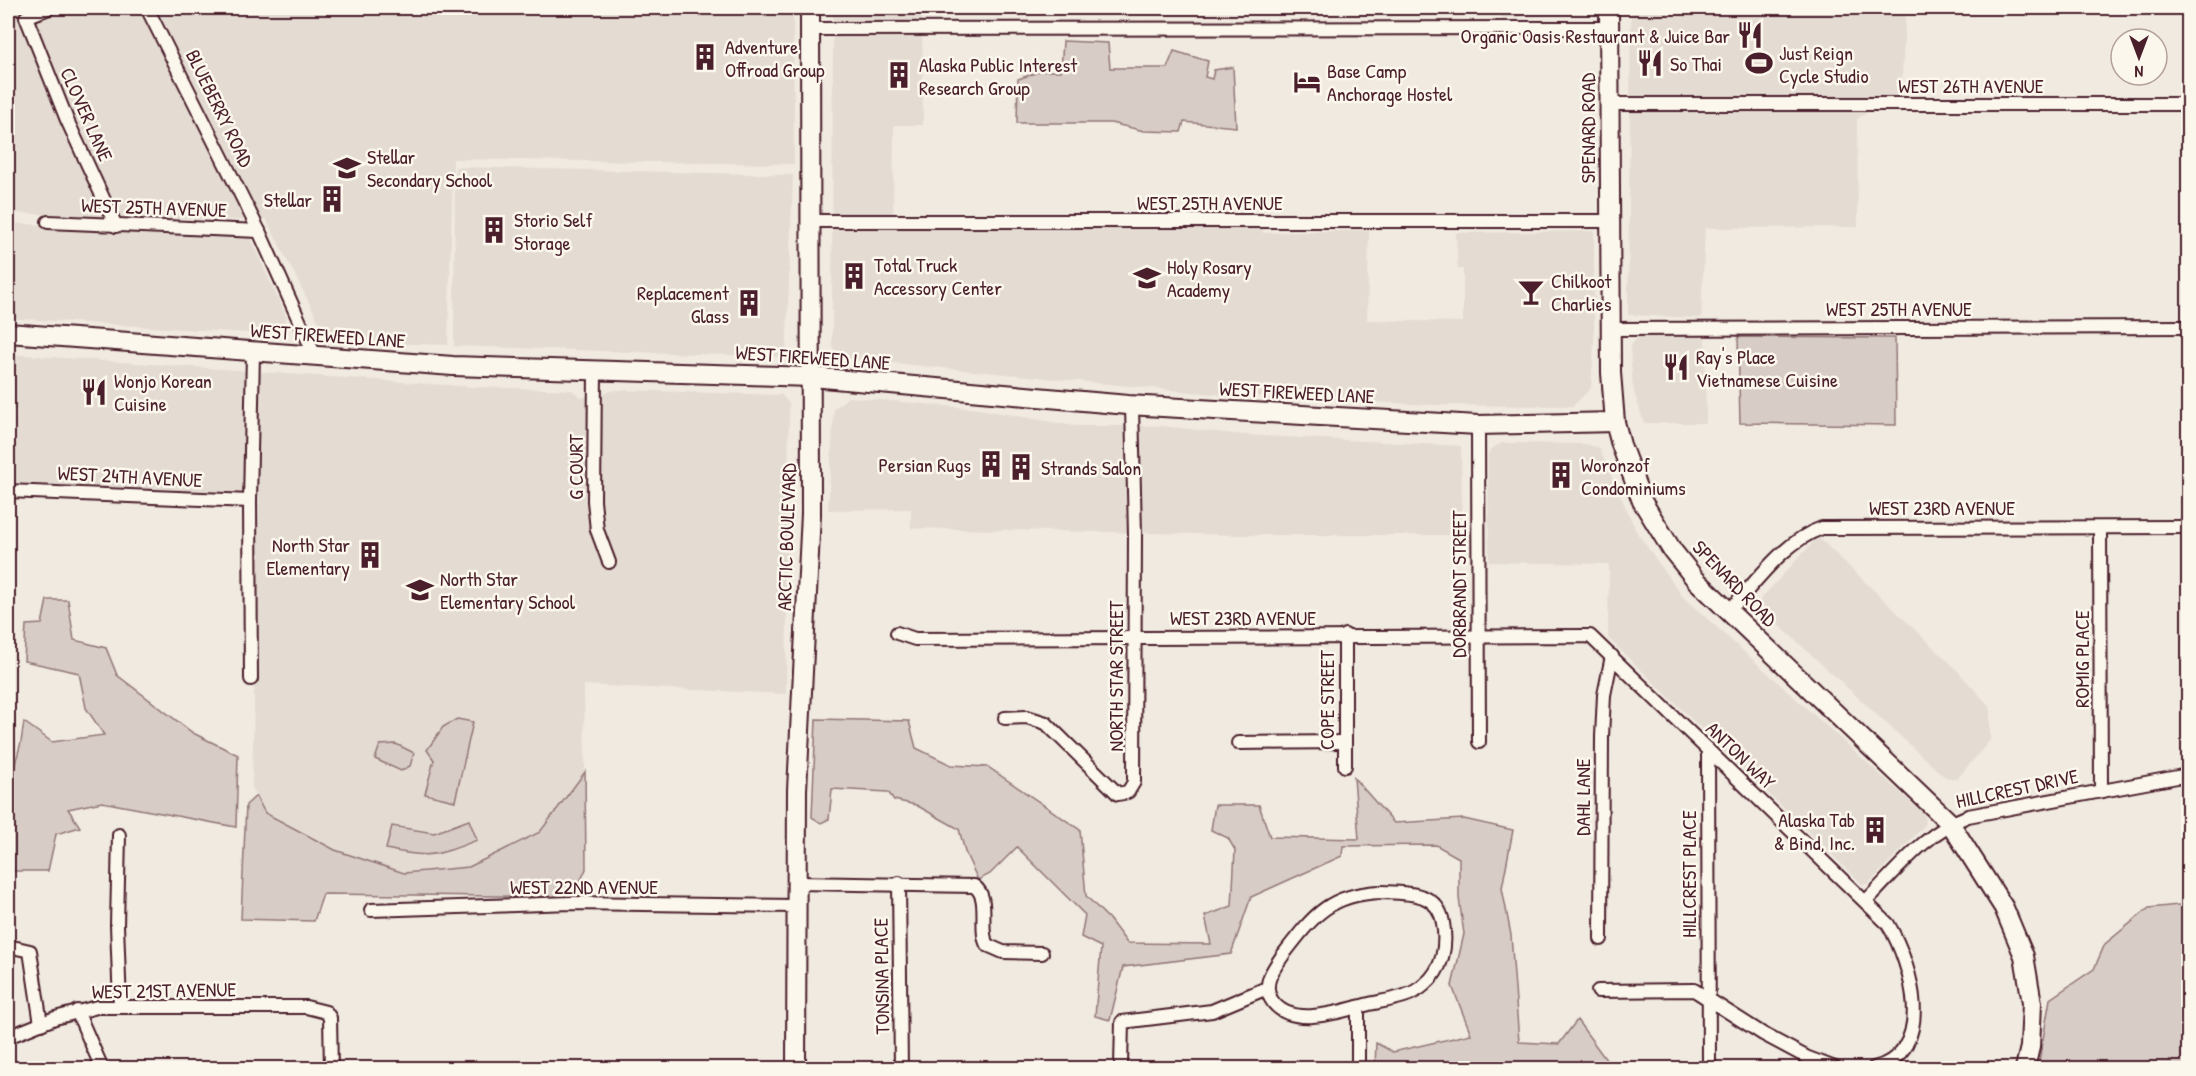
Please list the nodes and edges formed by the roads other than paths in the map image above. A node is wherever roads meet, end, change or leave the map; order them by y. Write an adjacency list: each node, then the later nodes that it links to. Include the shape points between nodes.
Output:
1 (49, 8): 12 (street, CLOVER LANE, via 26,17 67,120)
2 (147, 8): 13 (street, BLUEBERRY ROAD)
3 (810, 8): 6 (main road, ARCTIC BOULEVARD)
4 (1609, 8): 5 (main road, SPENARD ROAD)
5 (1609, 27): 6 (street); 7 (main road, SPENARD ROAD)
6 (810, 29): 9 (main road, ARCTIC BOULEVARD)
7 (1609, 104): 8 (street, WEST 26TH AVENUE); 10 (main road, SPENARD ROAD)
8 (2188, 104)
9 (810, 221): 10 (street, WEST 25TH AVENUE); 20 (main road, ARCTIC BOULEVARD)
10 (1609, 221): 15 (main road, SPENARD ROAD)
11 (48, 222): 12 (street, WEST 25TH AVENUE)
12 (116, 226): 13 (street, WEST 25TH AVENUE)
13 (259, 231): 18 (street, BLUEBERRY ROAD)
14 (2188, 327): 15 (street, WEST 25TH AVENUE)
15 (1610, 329): 22 (main road, SPENARD ROAD)
16 (8, 333): 17 (main road, WEST FIREWEED LANE)
17 (253, 353): 18 (main road, WEST FIREWEED LANE); 25 (street)
18 (316, 358): 19 (main road, WEST FIREWEED LANE)
19 (595, 369): 20 (main road, WEST FIREWEED LANE); 28 (street, G COURT, via 594,501 597,530)
20 (812, 377): 21 (main road, WEST FIREWEED LANE); 47 (main road, ARCTIC BOULEVARD, via 811,514)
21 (1132, 405): 23 (main road, WEST FIREWEED LANE); 33 (street, NORTH STAR STREET)
22 (1615, 422): 23 (main road, WEST FIREWEED LANE); 29 (main road, SPENARD ROAD, via 1633,479 1656,525 1696,580)
23 (1478, 425): 31 (street, DORBRANDT STREET)
24 (8, 490): 25 (street, WEST 24TH AVENUE)
25 (250, 501): 36 (street)
26 (2188, 527): 27 (street, WEST 23RD AVENUE)
27 (2100, 528): 29 (street, WEST 23RD AVENUE, via 1822,528 1808,533 1791,547); 44 (street, ROMIG PLACE)
28 (609, 562)
29 (1730, 611): 45 (main road, SPENARD ROAD)
30 (897, 633): 33 (street, WEST 23RD AVENUE, via 915,639)
31 (1478, 634): 32 (street, WEST 23RD AVENUE); 34 (street, WEST 23RD AVENUE); 39 (street, DORBRANDT STREET)
32 (1345, 635): 33 (street, WEST 23RD AVENUE); 38 (street, COPE STREET)
33 (1134, 636): 37 (street, NORTH STAR STREET, via 1134,782 1128,792 1118,794 1046,723 1027,717)
34 (1590, 636): 35 (street, ANTON WAY)
35 (1612, 656): 41 (street, ANTON WAY); 52 (street, DAHL LANE, via 1604,695 1602,737)
36 (251, 678)
37 (1005, 718)
38 (1345, 742): 40 (street); 42 (street, COPE STREET)
39 (1479, 742)
40 (1238, 743)
41 (1708, 750): 49 (street, ANTON WAY); 57 (street, HILLCREST PLACE)
42 (1346, 766)
43 (2188, 775): 44 (street, HILLCREST DRIVE)
44 (2101, 791): 45 (street, HILLCREST DRIVE, via 1968,816)
45 (1950, 823): 49 (street, HILLCREST DRIVE, via 1932,834); 72 (main road, SPENARD ROAD, via 2004,908 2024,956 2031,1003 2030,1047)
46 (119, 835): 58 (street)
47 (796, 883): 48 (street); 50 (main road, ARCTIC BOULEVARD)
48 (899, 883): 54 (street, via 968,884 978,888 987,945 1003,952); 67 (street, TONSINA PLACE)
49 (1866, 901): 71 (street, via 1895,936 1914,1000 1915,1017 1906,1044)
50 (796, 906): 51 (street, WEST 22ND AVENUE, via 571,903); 66 (main road, ARCTIC BOULEVARD)
51 (372, 910)
52 (1601, 939)
53 (8, 946): 61 (street, via 30,951)
54 (1042, 953)
55 (1267, 988): 59 (street, via 1277,1007 1292,1015); 59 (street, via 1272,970 1304,927 1334,902 1365,893 1412,893 1427,898 1443,921 1439,966 1425,985 1412,993); 63 (street, via 1212,1011 1122,1022)
56 (1598, 991): 57 (street, via 1694,990)
57 (1708, 999): 69 (street, HILLCREST PLACE); 70 (street, via 1763,1034)
58 (120, 1006): 60 (street, WEST 21ST AVENUE); 65 (street, WEST 21ST AVENUE, via 306,1007 326,1012 331,1027)
59 (1358, 1007): 68 (street)
60 (77, 1011): 61 (street, WEST 21ST AVENUE); 64 (street)
61 (41, 1024): 62 (street, WEST 21ST AVENUE)
62 (8, 1037)
63 (1121, 1066)
64 (102, 1068)
65 (331, 1068)
66 (796, 1068)
67 (901, 1068)
68 (1358, 1068)
69 (1709, 1068)
70 (1835, 1068)
71 (1874, 1068)
72 (2025, 1068)

